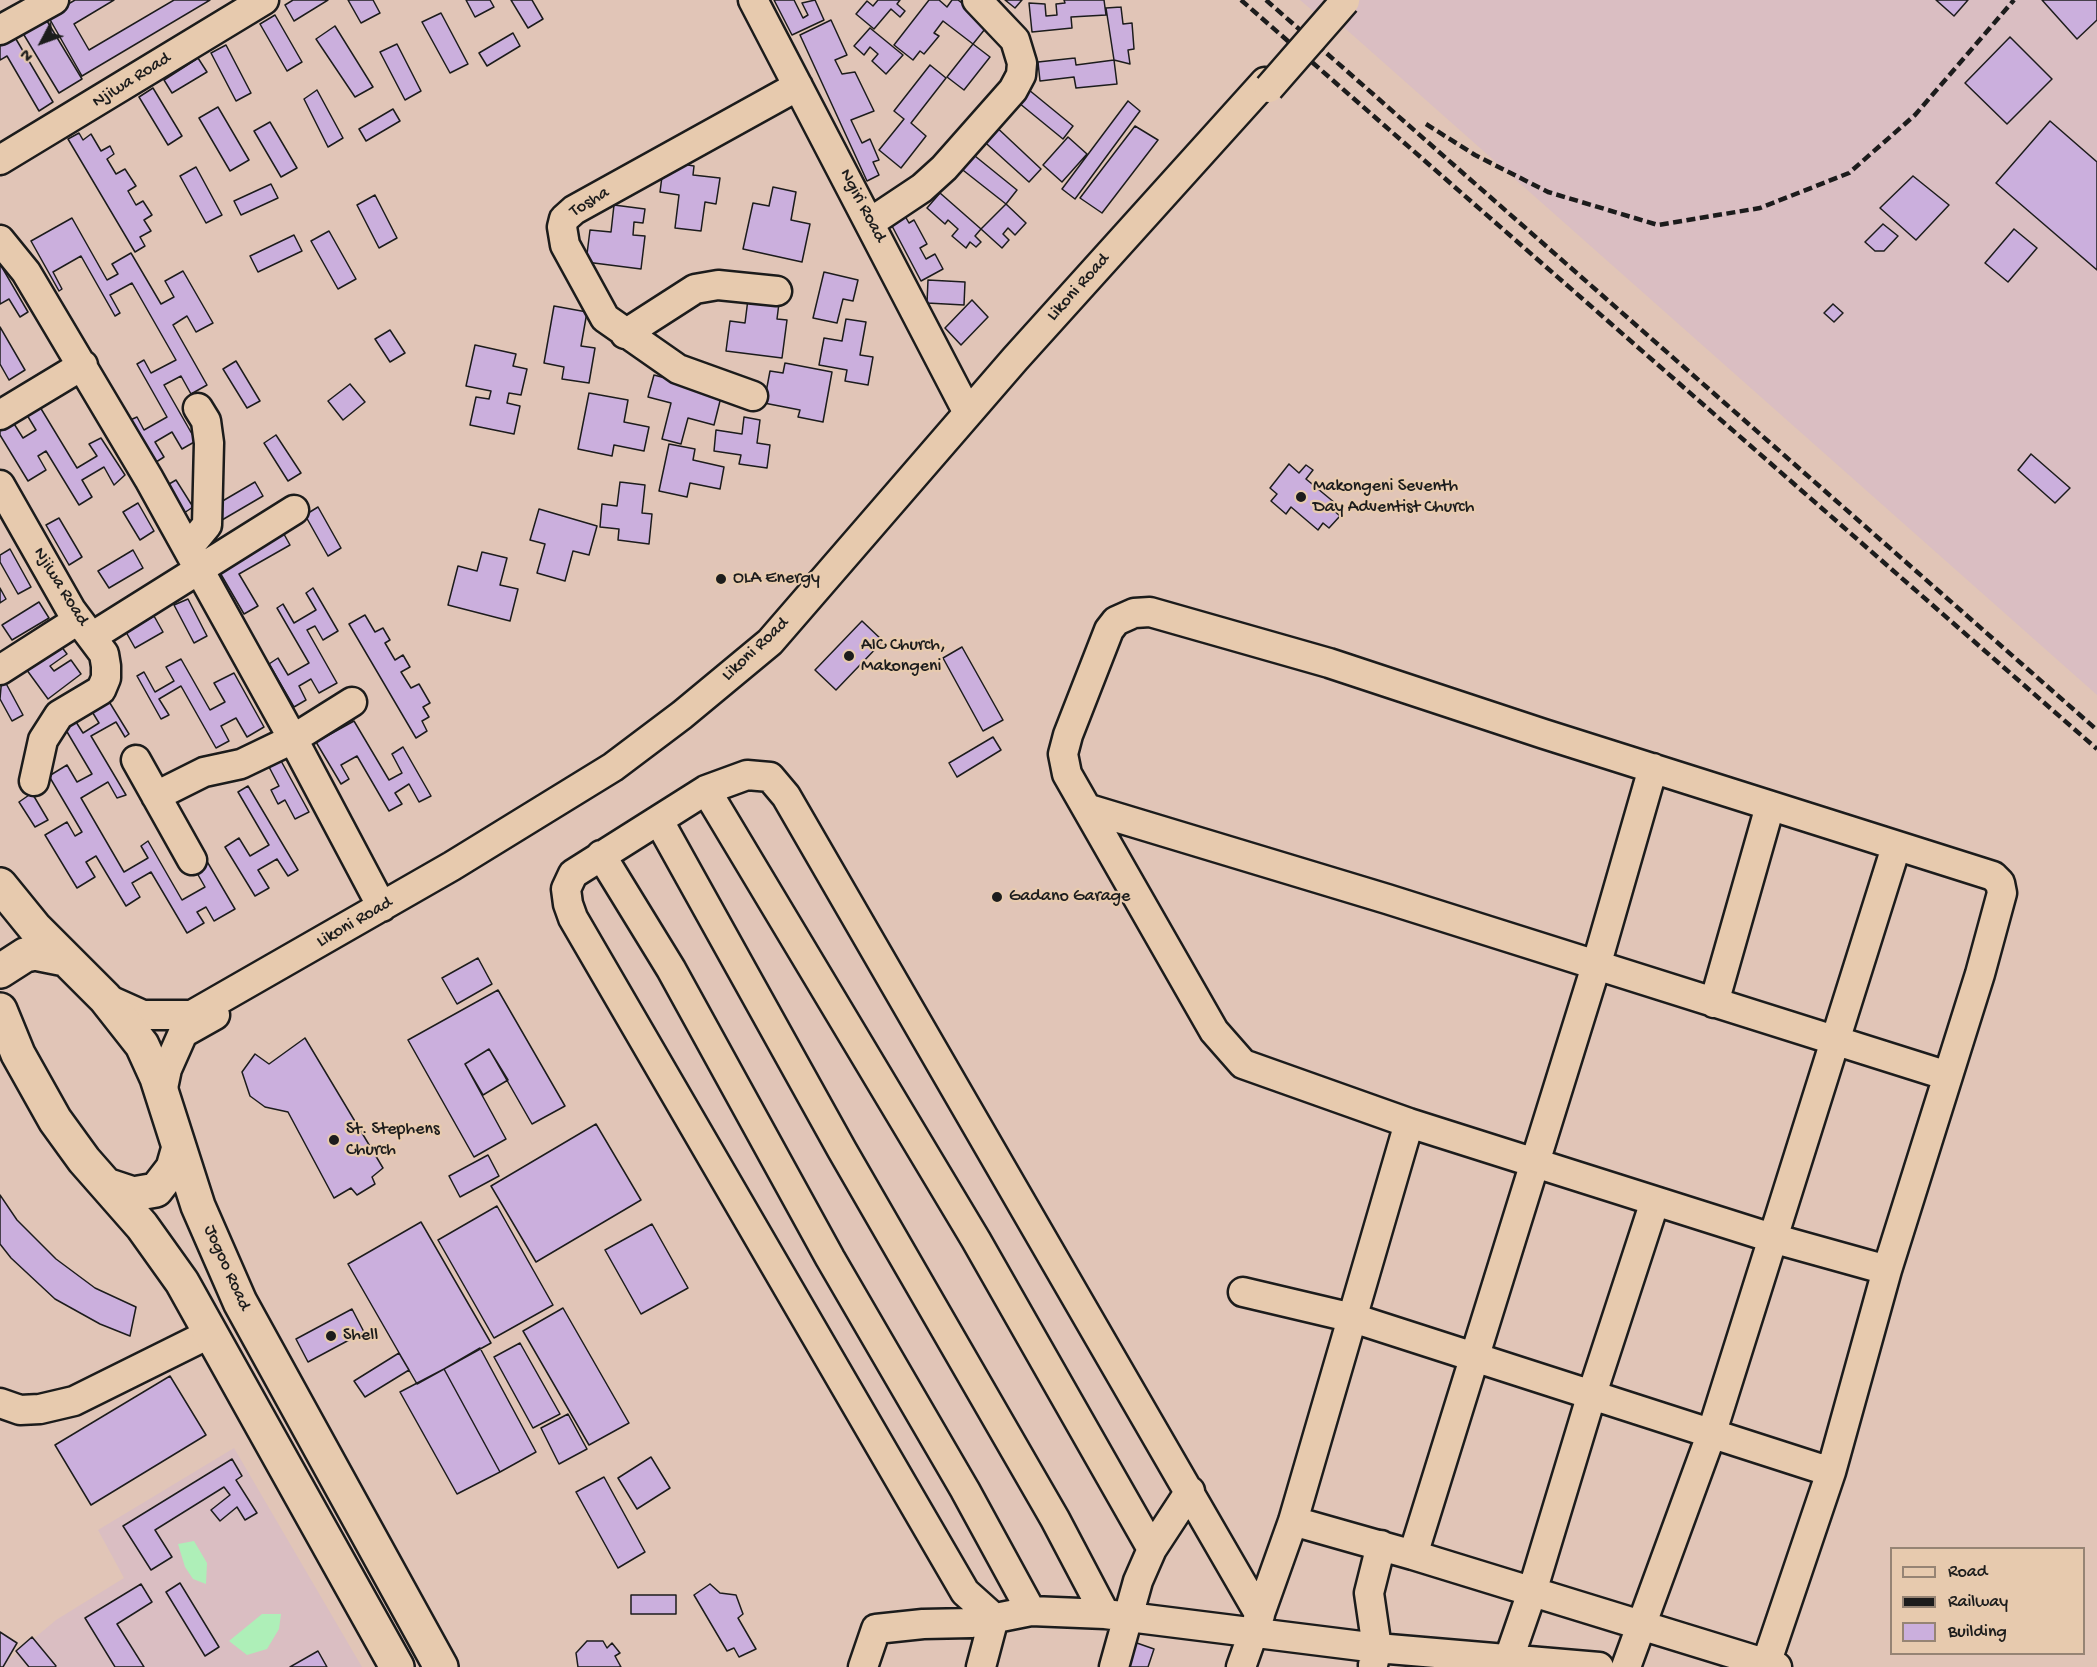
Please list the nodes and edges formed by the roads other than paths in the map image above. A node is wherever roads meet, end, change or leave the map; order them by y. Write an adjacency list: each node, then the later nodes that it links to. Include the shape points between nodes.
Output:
1 (54, 0): 6 (street)
2 (262, 0): 9 (street, Njiwa Road)
3 (753, 0): 8 (street, Ngiri Road)
4 (977, 0): 10 (street, via 1015,40 1022,75 944,168)
5 (1343, 0): 7 (street, Likoni Road, bridge)
6 (0, 30)
7 (1267, 85): 17 (street, Likoni Road); 48 (street, Likoni Road, via 977,432 783,650 723,700 609,780 496,852 183,1033 167,1069)
8 (798, 86): 10 (street, Ngiri Road); 13 (street, Tosha, via 564,219 566,245 600,311)
9 (0, 160)
10 (871, 222): 17 (street, Ngiri Road)
11 (0, 240): 14 (street, via 26,272)
12 (777, 291): 13 (street, via 718,285 695,289)
13 (625, 334): 15 (street, Tosha, via 678,369)
14 (83, 365): 18 (street); 22 (street)
15 (753, 396)
16 (198, 408): 22 (street, via 206,421 209,443 207,525)
17 (968, 413): 39 (street, Likoni Road, via 770,642 613,768)
18 (0, 415)
19 (0, 485): 21 (street, Njiwa Road)
20 (294, 510): 22 (street)
21 (10, 527): 23 (street, Njiwa Road)
22 (193, 558): 23 (street); 26 (street)
23 (85, 628): 24 (street); 29 (street, Njiwa Road, via 104,654 106,678 101,690 58,715 43,740)
24 (0, 670)
25 (352, 702): 26 (street)
26 (293, 739): 31 (street, via 241,764 204,772); 39 (street)
27 (136, 760): 31 (street)
28 (1653, 768): 32 (street); 33 (street, via 1329,663 1180,619 1142,613 1122,618 1109,630 1063,754 1067,774); 41 (street)
29 (34, 781)
30 (706, 790): 34 (street); 64 (street, via 756,774 770,777 779,787); 67 (street, via 976,1240)
31 (156, 796): 37 (street)
32 (1770, 806): 35 (street); 44 (street)
33 (1089, 809): 41 (street); 49 (street, via 1215,1031 1234,1056 1252,1067)
34 (659, 821): 36 (street); 71 (street, via 842,1150 1055,1519)
35 (1896, 847): 46 (street); 47 (street, via 1993,876 2000,883 2002,893)
36 (601, 855): 70 (street, via 672,969 830,1258); 72 (street, via 573,874 566,889 573,918 965,1592)
37 (192, 860)
38 (0, 885): 40 (main road, Jogoo Road)
39 (382, 907): 43 (street, Likoni Road, via 192,1015 143,1014)
40 (65, 959): 42 (main road, via 25,955); 43 (main road, Jogoo Road)
41 (1596, 966): 44 (street); 51 (street)
42 (0, 971)
43 (105, 998): 48 (main road, Jogoo Road, via 142,1045)
44 (1714, 1003): 46 (street)
45 (0, 1010): 52 (main road, via 38,1091)
46 (1837, 1041): 47 (street); 54 (street)
47 (1948, 1076): 55 (street)
48 (162, 1093): 50 (main road, Jogoo Road)
49 (1409, 1123): 51 (street); 57 (street)
50 (179, 1147): 52 (main road, via 172,1168 156,1190 133,1194); 79 (main road, Jogoo Road, via 198,1206 240,1302)
51 (1534, 1162): 53 (street); 59 (street)
52 (106, 1185): 58 (main road, via 175,1273)
53 (1655, 1201): 54 (street); 60 (street)
54 (1772, 1238): 55 (street); 62 (street)
55 (1887, 1270): 63 (street)
56 (1243, 1293): 57 (street)
57 (1353, 1318): 59 (street); 65 (street)
58 (211, 1333): 61 (street, via 74,1401 40,1410 20,1410); 78 (main road)
59 (1472, 1357): 60 (street); 68 (street)
60 (1591, 1397): 62 (street); 69 (street)
61 (0, 1403)
62 (1711, 1435): 63 (street); 74 (street)
63 (1831, 1472): 77 (street)
64 (1190, 1491): 67 (street); 73 (street)
65 (1293, 1521): 66 (street); 73 (street)
66 (1381, 1545): 68 (street); 75 (street, via 1369,1593)
67 (1152, 1549): 71 (street)
68 (1413, 1555): 69 (street)
69 (1532, 1592): 74 (street); 76 (street)
70 (1031, 1611): 71 (street); 72 (street)
71 (1117, 1615): 73 (street); 82 (street)
72 (994, 1618): 80 (street, via 876,1629); 81 (street)
73 (1257, 1623): 75 (street); 83 (street)
74 (1642, 1625): 77 (street); 85 (street)
75 (1375, 1658): 76 (street)
76 (1507, 1662): 84 (street)
77 (1770, 1665)
78 (397, 1667)
79 (441, 1667)
80 (862, 1667)
81 (981, 1667)
82 (1114, 1667)
83 (1241, 1667)
84 (1599, 1667)
85 (1626, 1667)

